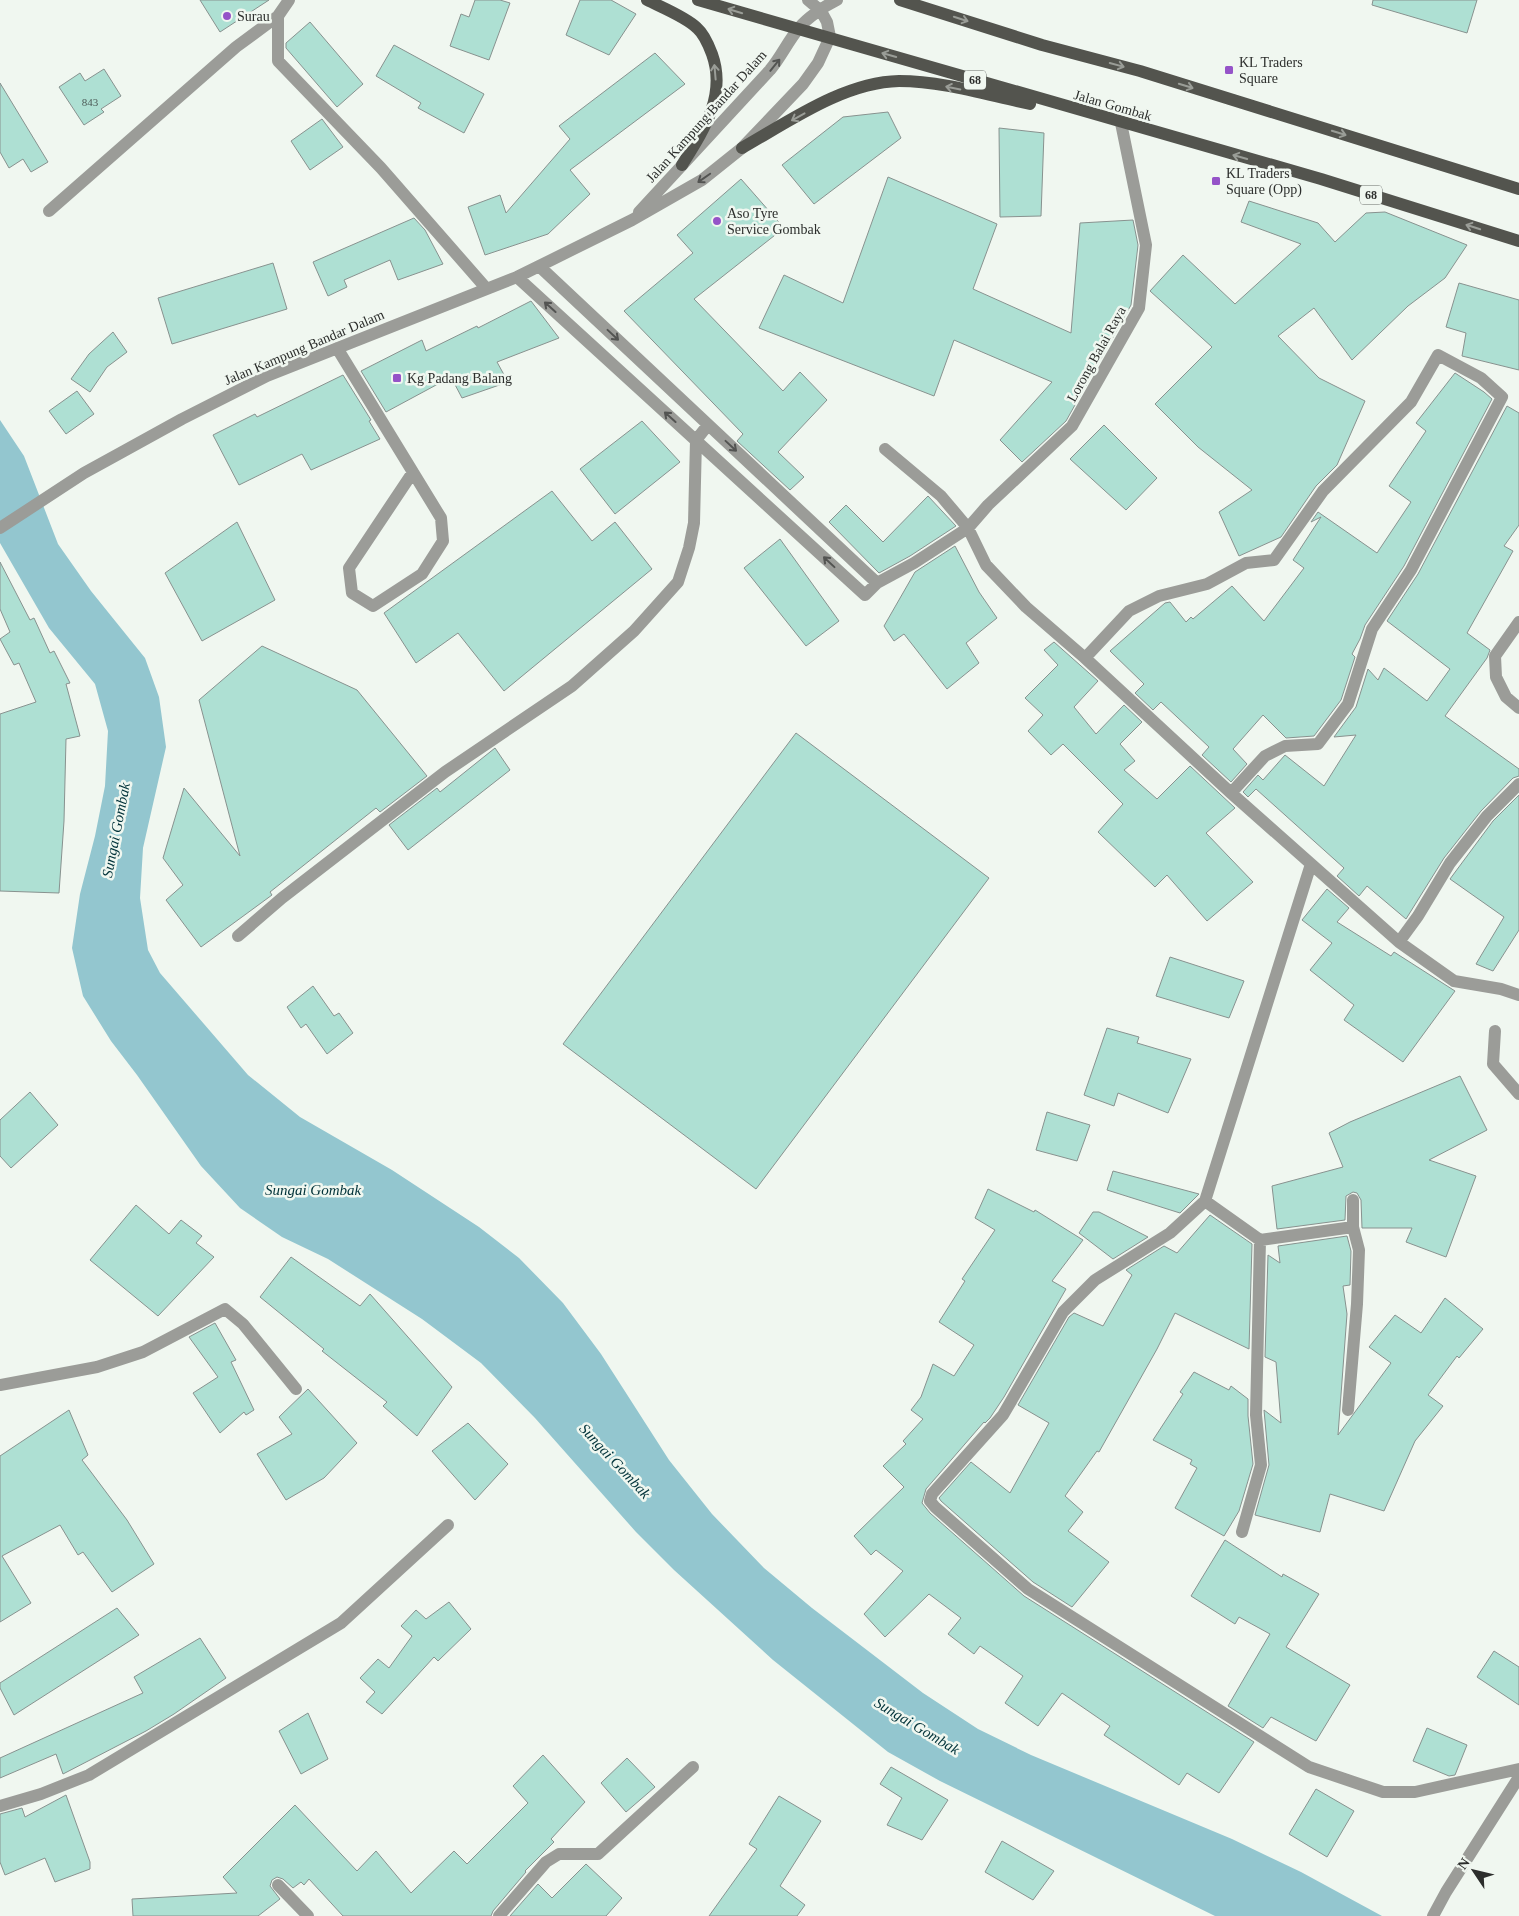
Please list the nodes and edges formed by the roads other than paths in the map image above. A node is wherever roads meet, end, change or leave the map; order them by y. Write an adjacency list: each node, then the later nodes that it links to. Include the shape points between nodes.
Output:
1 (288, 0): 8 (street)
2 (647, 0): 13 (main road, one-way to 2, via 706,126 715,102 714,61 697,28)
3 (698, 0): 9 (main road, Jalan Gombak / 68, one-way to 3)
4 (808, 0): 7 (street)
5 (837, 0): 7 (street, Jalan Kampung Bandar Dalam)
6 (900, 0): 14 (main road, one-way to 14)
7 (821, 11): 9 (street, Jalan Kampung Bandar Dalam); 10 (street, via 828,22)
8 (278, 16): 15 (street, via 236,47); 20 (street, via 278,61 381,168)
9 (799, 28): 10 (main road, Jalan Gombak / 68); 13 (street, Jalan Kampung Bandar Dalam, one-way to 9, via 770,70)
10 (830, 37): 11 (main road, Jalan Gombak / 68, one-way to 10); 12 (street, Jalan Kampung Bandar Dalam, via 818,63 803,84)
11 (1121, 123): 12 (main road, one-way to 12, via 956,88 897,81 865,86 826,102); 17 (main road, Jalan Gombak / 68, one-way to 11, via 1321,179); 27 (street, Lorong Balai Raya, via 1146,245 1139,308 1072,426)
12 (742, 148): 16 (street, Jalan Kampung Bandar Dalam, one-way to 16, via 702,180)
13 (682, 165): 16 (street, Jalan Kampung Bandar Dalam)
14 (1519, 189)
15 (49, 211)
16 (632, 220): 18 (street, Jalan Kampung Bandar Dalam)
17 (1519, 242)
18 (539, 266): 19 (street, Jalan Kampung Bandar Dalam); 22 (street, one-way to 22)
19 (517, 277): 20 (street, Jalan Kampung Bandar Dalam); 23 (street, one-way to 19)
20 (486, 288): 21 (street, Jalan Kampung Bandar Dalam)
21 (337, 348): 25 (street); 26 (street, Jalan Kampung Bandar Dalam, via 267,376 182,419 84,473)
22 (708, 425): 23 (street); 28 (street, one-way to 28)
23 (696, 440): 28 (street, Lorong Balai Raya, one-way to 23, via 864,595); 35 (street, via 694,523 678,582 634,631 572,686 445,772)
24 (885, 449): 27 (street, via 941,496)
25 (413, 472): 25 (street, via 349,568 352,593 373,606 422,574 443,541 441,518)
26 (0, 528)
27 (968, 528): 28 (street, Lorong Balai Raya); 30 (street, via 986,565 1026,607)
28 (877, 583)
29 (1519, 622): 31 (street, via 1495,656 1496,678 1506,697)
30 (1085, 658): 33 (street); 33 (street, via 1129,611 1159,596 1207,584 1246,563 1274,560 1323,491 1411,402 1438,355 1481,378 1502,397 1411,570 1372,629 1348,704 1318,744 1285,746 1265,756)
31 (1519, 708)
32 (1519, 784): 36 (street, via 1487,816 1450,863)
33 (1231, 793): 34 (street)
34 (1311, 864): 36 (street); 41 (street)
35 (238, 936)
36 (1398, 942): 37 (street, via 1454,981)
37 (1519, 995)
38 (1495, 1031): 39 (street, via 1493,1064)
39 (1519, 1094)
40 (1353, 1200): 42 (street)
41 (1205, 1201): 43 (street); 50 (street, via 1170,1233 1095,1280 1063,1312 1002,1415 932,1494 930,1501 1028,1588 1309,1767 1384,1792 1415,1792)
42 (1353, 1227): 43 (street); 46 (street, via 1359,1250)
43 (1260, 1240): 48 (street, via 1256,1415 1261,1466)
44 (0, 1385): 45 (street, via 97,1367 143,1352 225,1309 243,1324)
45 (296, 1389)
46 (1348, 1410)
47 (448, 1525): 52 (street, via 341,1623 89,1775)
48 (1242, 1532)
49 (693, 1767): 55 (street, via 598,1854 559,1854 546,1862)
50 (1519, 1769)
51 (1519, 1777): 56 (street)
52 (0, 1806)
53 (278, 1885): 54 (street)
54 (308, 1916)
55 (499, 1916)
56 (1434, 1916)

